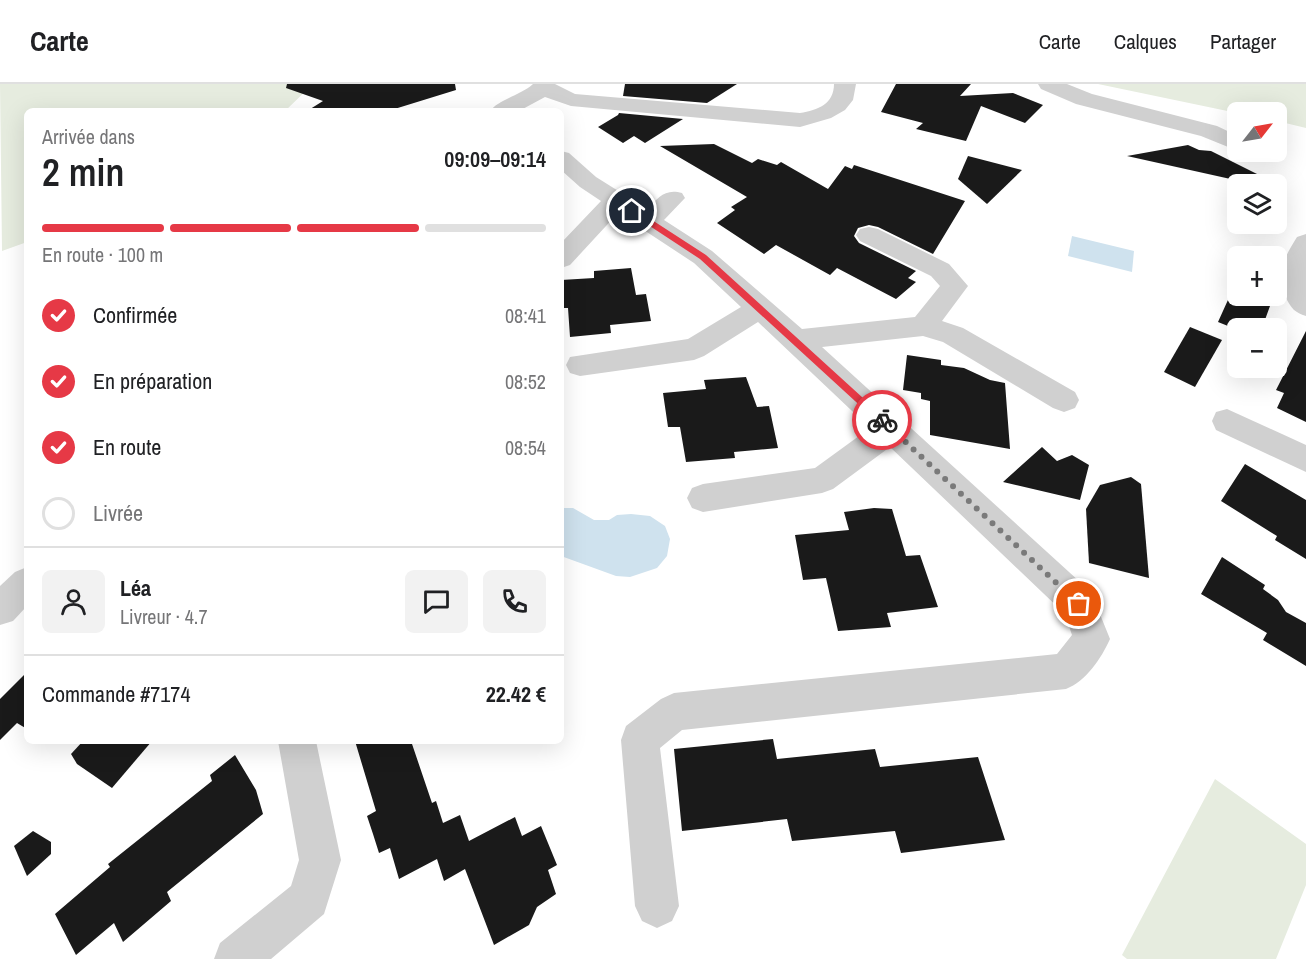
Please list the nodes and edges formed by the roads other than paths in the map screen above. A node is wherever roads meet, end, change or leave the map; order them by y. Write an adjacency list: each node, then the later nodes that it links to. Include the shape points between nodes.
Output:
1 (845, 84): 5 (street, via 842,100 828,115 800,120)
2 (1048, 84): 6 (street, via 1084,99 1209,131)
3 (543, 86): 4 (street); 5 (street)
4 (507, 108)
5 (566, 108)
6 (1227, 139)
7 (564, 161): 9 (street)
8 (673, 198): 10 (street)
9 (616, 200): 10 (street); 13 (street)
10 (648, 222): 15 (street, via 703,257)
11 (869, 235): 16 (street, via 940,270 955,286)
12 (1306, 243): 14 (street, via 1293,263 1292,283)
13 (564, 256)
14 (1306, 306)
15 (760, 308): 17 (street); 18 (street, via 694,349)
16 (923, 326): 17 (street); 19 (street, via 953,335)
17 (796, 340): 21 (street)
18 (580, 365)
19 (1064, 400)
20 (1227, 420): 22 (street)
21 (892, 429): 23 (street, via 822,480); 27 (street, via 1079,604 1092,639 1066,671 674,712 640,740)
22 (1306, 459)
23 (703, 498)
24 (24, 587): 25 (street)
25 (0, 609)
26 (297, 744): 28 (street, via 320,860 309,899)
27 (657, 906)
28 (236, 959)

